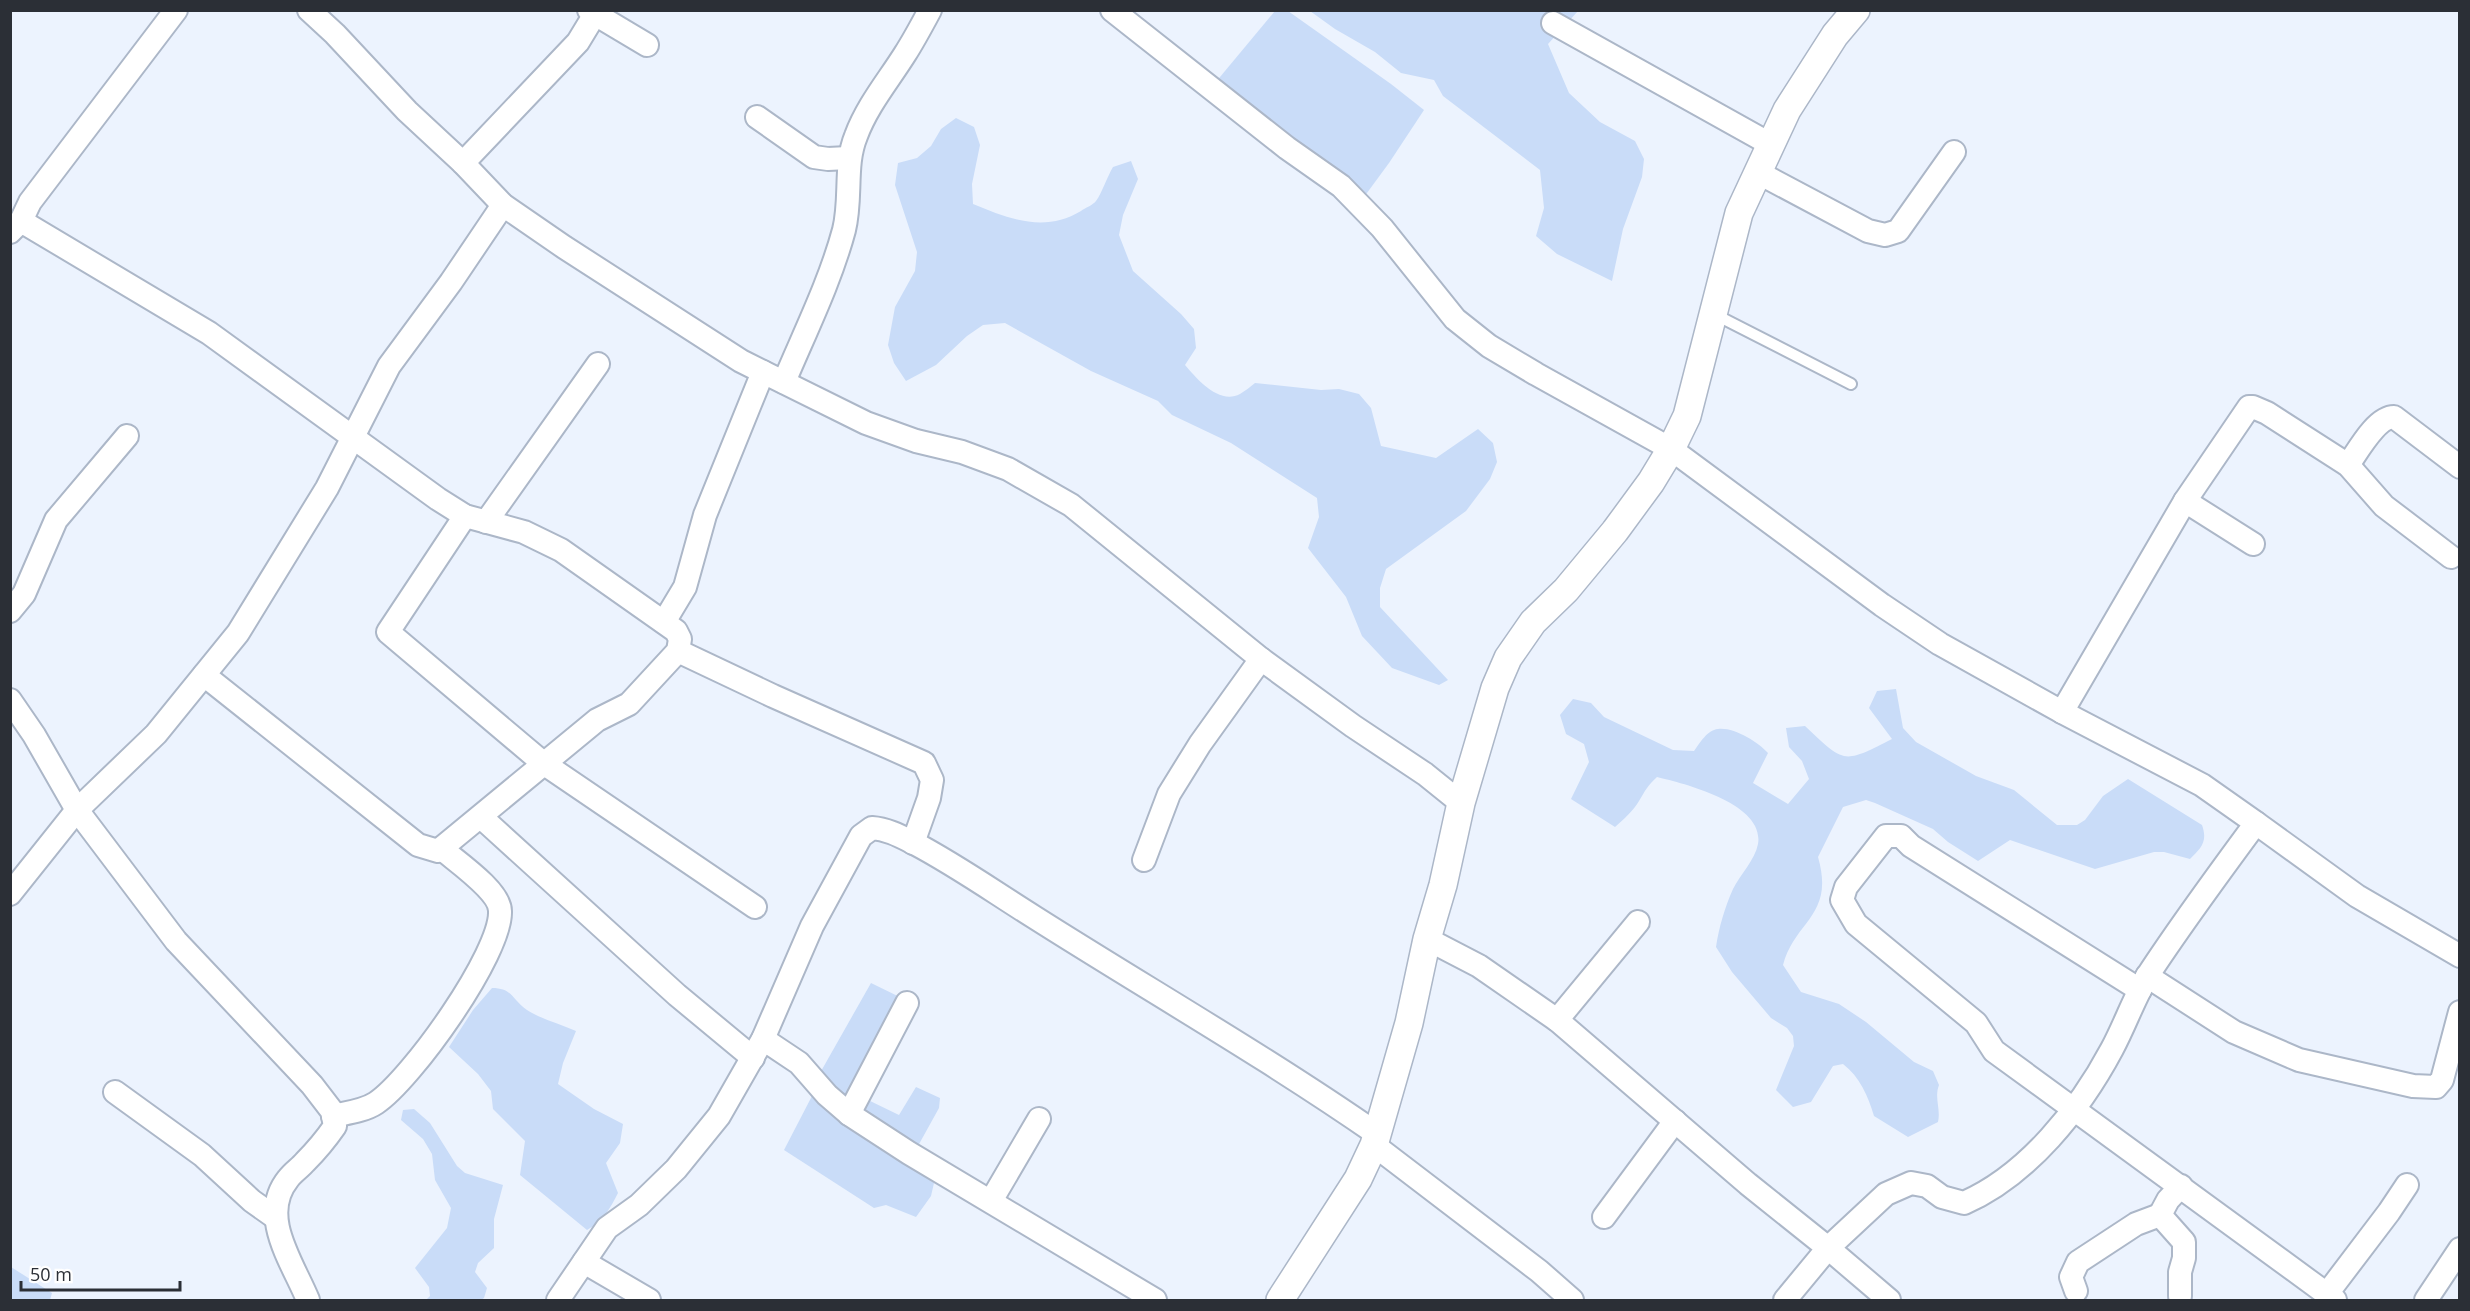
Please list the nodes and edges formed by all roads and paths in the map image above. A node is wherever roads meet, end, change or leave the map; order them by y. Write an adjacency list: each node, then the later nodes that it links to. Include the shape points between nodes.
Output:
1 (176, 10): 16 (street, via 30,202)
2 (309, 10): 13 (street)
3 (930, 10): 12 (street, via 866,112)
4 (1112, 10): 24 (street, via 1341,186 1382,228 1455,319 1489,346)
5 (1856, 10): 10 (street, via 1800,88)
6 (592, 12): 8 (street); 13 (street, via 578,42)
7 (1553, 22): 10 (street)
8 (647, 45)
9 (757, 117): 12 (street, via 814,157)
10 (1770, 144): 14 (street)
11 (1954, 153): 14 (street, via 1898,231 1885,235 1868,231)
12 (848, 158): 20 (street, via 849,202 843,231)
13 (463, 163): 15 (street)
14 (1757, 172): 17 (street, via 1739,213)
15 (503, 205): 19 (street, via 623,286); 23 (street, via 389,366)
16 (16, 226): 23 (street, via 209,333)
17 (1714, 314): 21 (lane); 24 (street, via 1687,416)
18 (598, 364): 28 (street)
19 (763, 372): 20 (street); 32 (street, via 705,515 685,587)
20 (784, 382): 34 (street, via 866,423 962,452 1039,485 1071,505)
21 (1851, 384)
22 (127, 436): 31 (street, via 56,520 24,594)
23 (353, 437): 28 (street, via 438,499); 35 (street, via 322,498 238,633)
24 (1671, 449): 37 (street, via 1882,605 1940,644); 39 (street, via 1615,531 1566,590 1533,622 1508,658 1495,688)
25 (2348, 465): 26 (street, via 2373,430 2384,419 2394,417); 27 (street, via 2267,413 2249,407); 30 (street, via 2384,506)
26 (2460, 467)
27 (2185, 501): 29 (street); 37 (street)
28 (475, 519): 32 (street, via 524,532 561,550); 38 (street, via 388,632)
29 (2253, 544)
30 (2451, 557)
31 (10, 611)
32 (664, 622): 33 (street, via 680,639)
33 (678, 651): 38 (street, via 629,704 597,720); 43 (street, via 924,763 932,780 931,789)
34 (1261, 659): 39 (street); 45 (street, via 1169,794)
35 (204, 675): 40 (street, via 156,734); 44 (street, via 418,845)
36 (10, 700): 40 (street)
37 (2062, 712): 42 (street, via 2202,785)
38 (543, 763): 41 (street); 47 (street)
39 (1461, 803): 49 (street)
40 (77, 810): 46 (street); 59 (street, via 176,941 312,1085)
41 (481, 817): 44 (street); 55 (street, via 677,995)
42 (2256, 823): 50 (street, via 2357,896); 51 (street)
43 (913, 843): 55 (street, via 884,829 872,828 861,836 812,926); 62 (street, via 1217,1029)
44 (442, 849): 59 (street, via 494,894 501,910 486,960 405,1076 376,1103)
45 (1144, 860)
46 (10, 894)
47 (755, 907)
48 (1638, 922): 54 (street)
49 (1427, 939): 54 (street, via 1479,966); 62 (street, via 1409,1023)
50 (2460, 956)
51 (2144, 983): 53 (street, via 2234,1032 2299,1060 2424,1087 2436,1087 2442,1080); 57 (street, via 2112,1049); 57 (street, via 1911,846 1901,836 1886,836 1846,887 1842,900 1857,924 1976,1023 1994,1051)
52 (907, 1003): 58 (street)
53 (2460, 1012)
54 (1557, 1020): 61 (street)
55 (758, 1048): 58 (street, via 799,1063); 71 (street, via 719,1116 684,1160 639,1205 607,1228)
56 (116, 1092): 68 (street, via 202,1155)
57 (2074, 1110): 64 (street); 69 (street, via 2040,1149 1978,1197 1955,1203 1927,1186 1911,1183 1886,1194)
58 (849, 1114): 65 (street)
59 (333, 1116): 68 (street, via 335,1126 280,1190)
60 (1039, 1119): 65 (street)
61 (1675, 1121): 67 (street); 69 (street)
62 (1376, 1140): 79 (street, via 1358,1179); 80 (street)
63 (2407, 1185): 74 (street)
64 (2181, 1186): 66 (street); 74 (street)
65 (991, 1201): 78 (street)
66 (2160, 1215): 72 (street, via 2136,1224 2078,1262 2072,1277); 73 (street, via 2184,1242)
67 (1604, 1217)
68 (276, 1218): 75 (street)
69 (1828, 1248): 81 (street); 82 (street)
70 (2460, 1249): 83 (street)
71 (584, 1262): 76 (street); 77 (street)
72 (2076, 1291)
73 (2180, 1296)
74 (2330, 1298)
75 (308, 1300)
76 (558, 1300)
77 (649, 1300)
78 (1155, 1300)
79 (1280, 1300)
80 (1572, 1300)
81 (1785, 1300)
82 (1889, 1300)
83 (2426, 1300)

